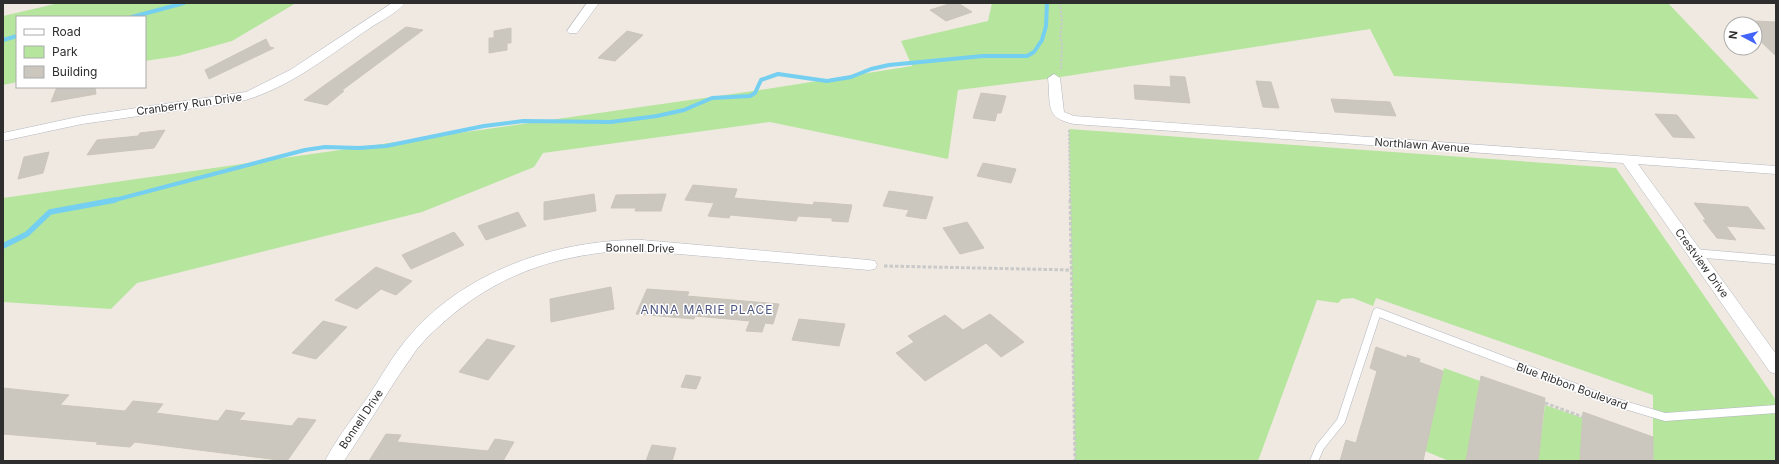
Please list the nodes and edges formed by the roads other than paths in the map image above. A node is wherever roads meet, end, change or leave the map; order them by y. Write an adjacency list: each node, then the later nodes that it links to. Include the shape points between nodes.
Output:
1 (399, 3): 5 (street, Cranberry Run Drive, via 296,72 253,95 82,120)
2 (593, 3): 3 (street)
3 (573, 31)
4 (1054, 78): 6 (street, Northlawn Avenue, via 1058,112 1068,119)
5 (3, 137)
6 (1627, 159): 7 (street, Northlawn Avenue); 8 (street, Crestview Drive)
7 (1776, 170)
8 (1694, 253): 9 (lane); 11 (street, Crestview Drive)
9 (1776, 260)
10 (870, 265): 13 (street, Bonnell Drive, via 631,245 578,250 525,264 469,292 422,332)
11 (1776, 367)
12 (1776, 409): 14 (lane, Blue Ribbon Boulevard, via 1665,417 1608,400 1376,312 1341,421 1320,447)
13 (334, 461)
14 (1314, 461)

